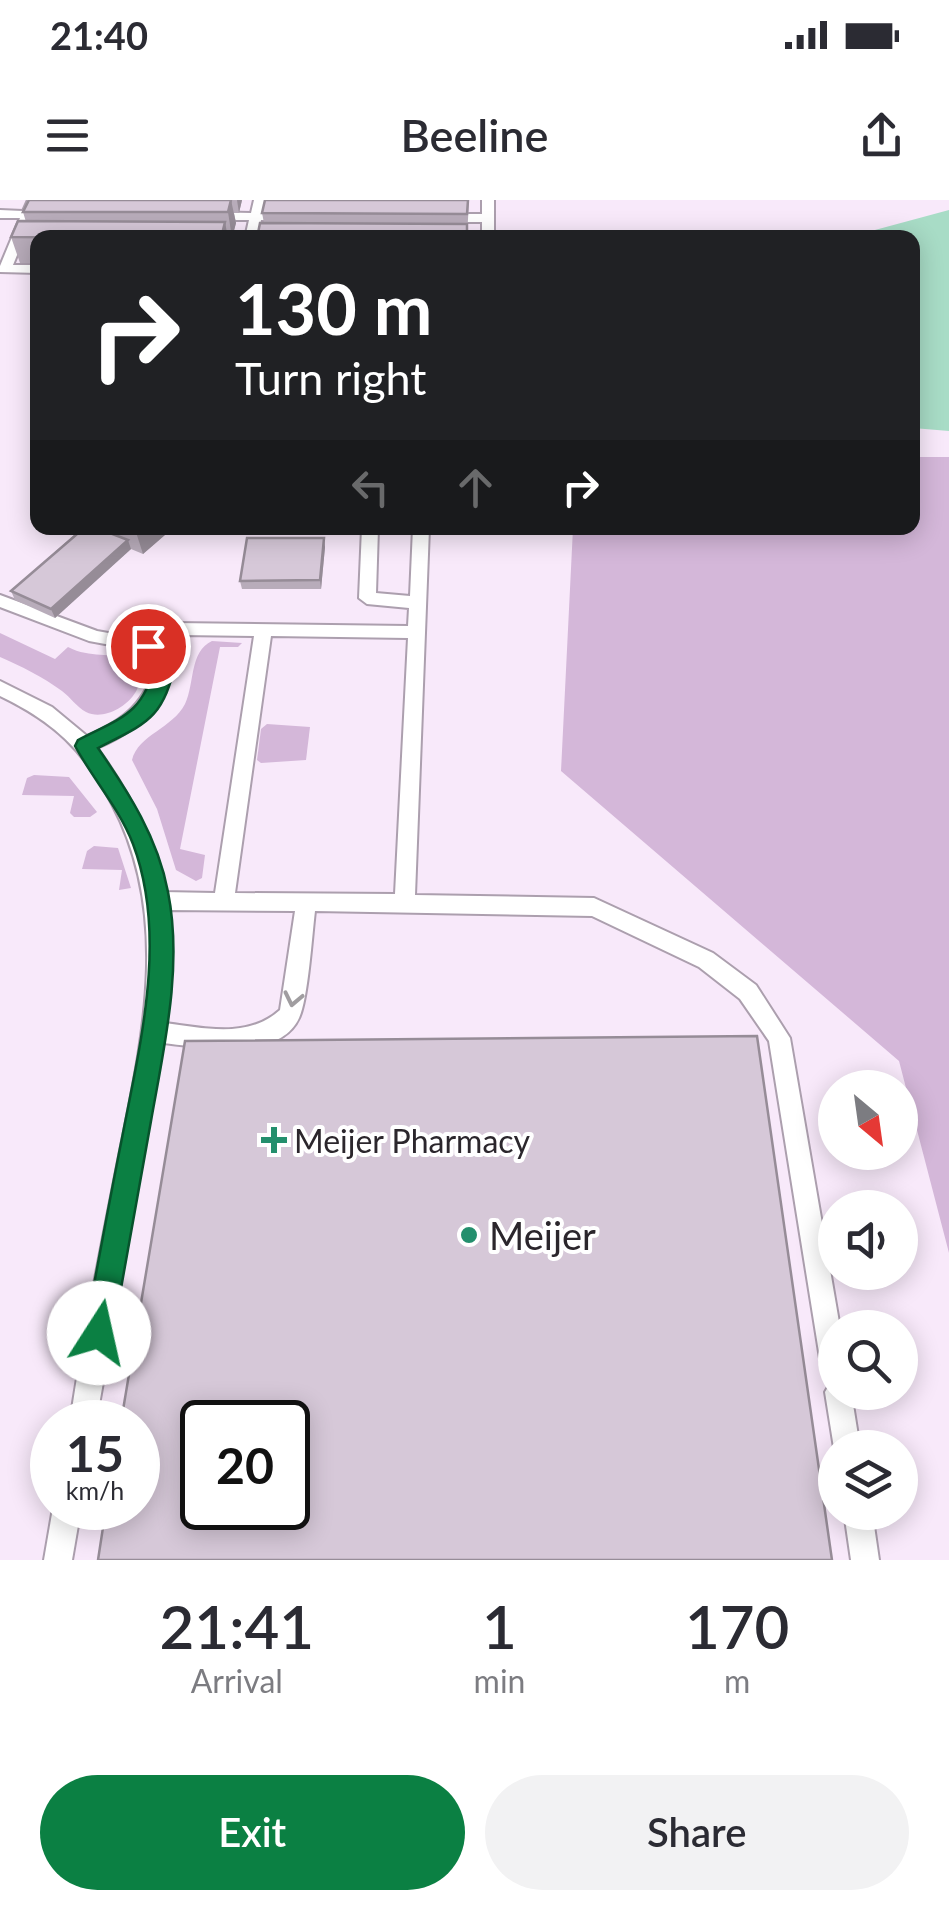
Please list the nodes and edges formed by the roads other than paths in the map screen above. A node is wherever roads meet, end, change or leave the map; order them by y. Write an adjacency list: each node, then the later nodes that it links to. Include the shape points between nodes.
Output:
1 (34, 200): 5 (lane)
2 (260, 200): 8 (lane)
3 (488, 200): 11 (lane)
4 (0, 214): 5 (lane)
5 (28, 215): 6 (lane); 14 (lane)
6 (66, 215)
7 (199, 216): 8 (lane)
8 (256, 216): 9 (lane); 12 (lane)
9 (295, 217)
10 (430, 218): 11 (lane)
11 (488, 218): 13 (lane)
12 (253, 230)
13 (488, 230)
14 (16, 243): 15 (lane); 16 (lane, via 5,269)
15 (30, 243)
16 (30, 269)
17 (370, 535): 20 (lane, via 367,598)
18 (421, 535): 20 (lane)
19 (0, 601): 23 (lane, via 94,637 148,646)
20 (418, 603): 22 (lane)
21 (263, 630): 22 (lane); 23 (lane, via 174,629); 27 (lane)
22 (416, 632): 29 (lane)
23 (167, 659): 25 (lane, via 159,692 142,716)
24 (0, 688): 25 (lane, via 58,719)
25 (85, 746): 26 (lane, via 144,844)
26 (158, 901): 27 (lane); 30 (lane, via 162,962)
27 (224, 902): 28 (lane)
28 (306, 902): 29 (lane); 30 (lane, one-way to 30, via 290,1015 279,1029 222,1039)
29 (405, 904): 31 (lane, via 594,906 706,960 748,992 778,1038)
30 (153, 1032): 32 (lane)
31 (825, 1310)
32 (87, 1400)
33 (63, 1530): 35 (lane)
34 (861, 1530): 36 (lane)
35 (58, 1560)
36 (865, 1560)

